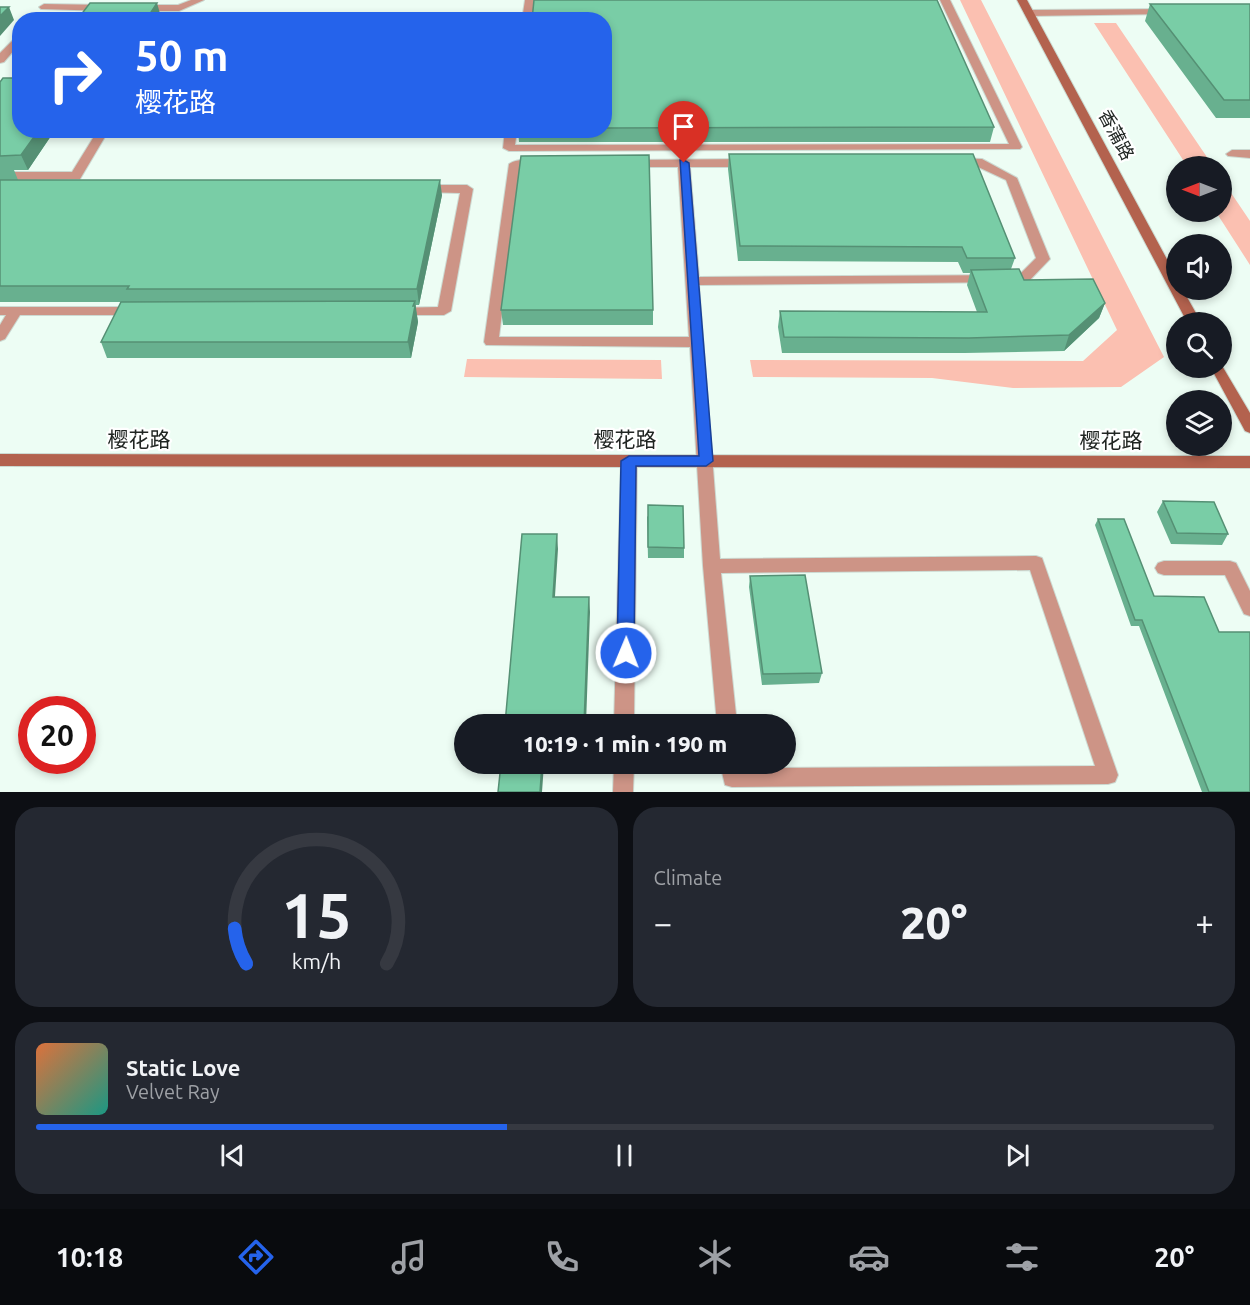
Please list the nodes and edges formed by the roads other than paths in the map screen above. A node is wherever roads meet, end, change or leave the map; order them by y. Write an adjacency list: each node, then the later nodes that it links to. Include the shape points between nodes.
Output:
1 (199, 0): 4 (lane, via 179,8)
2 (945, 0): 10 (lane, via 1016,147 509,148)
3 (1023, 0): 6 (street, 香蒲路)
4 (44, 7)
5 (1180, 12): 6 (lane)
6 (1029, 13): 22 (street, 香蒲路)
7 (12, 46): 8 (lane)
8 (0, 60)
9 (99, 138): 18 (lane, via 76,176)
10 (510, 138)
11 (1232, 154): 12 (lane)
12 (1250, 154)
13 (943, 162): 23 (lane, via 978,162 1011,178 1043,259 1023,279)
14 (616, 163): 15 (lane)
15 (684, 163): 16 (lane); 23 (lane)
16 (766, 163)
17 (549, 164): 29 (lane, via 515,164 491,342)
18 (0, 176)
19 (0, 189): 20 (lane)
20 (84, 189)
21 (407, 189): 27 (lane, via 467,189 444,311)
22 (1166, 270)
23 (693, 281): 29 (lane)
24 (0, 311): 25 (lane)
25 (16, 311): 26 (lane); 28 (lane)
26 (147, 311)
27 (385, 311)
28 (0, 336)
29 (697, 342): 34 (lane)
30 (1223, 378): 31 (street)
31 (1250, 427)
32 (0, 460): 33 (street, 樱花路)
33 (629, 461): 34 (street, 樱花路); 39 (lane)
34 (706, 461): 35 (street, 樱花路); 36 (lane)
35 (1250, 462)
36 (712, 566): 40 (lane); 42 (lane, via 1036,563 1108,775 732,778)
37 (1164, 568): 38 (lane, via 1230,568)
38 (1250, 609)
39 (624, 714)
40 (726, 714)
41 (624, 774): 43 (lane)
42 (731, 774)
43 (623, 792)

